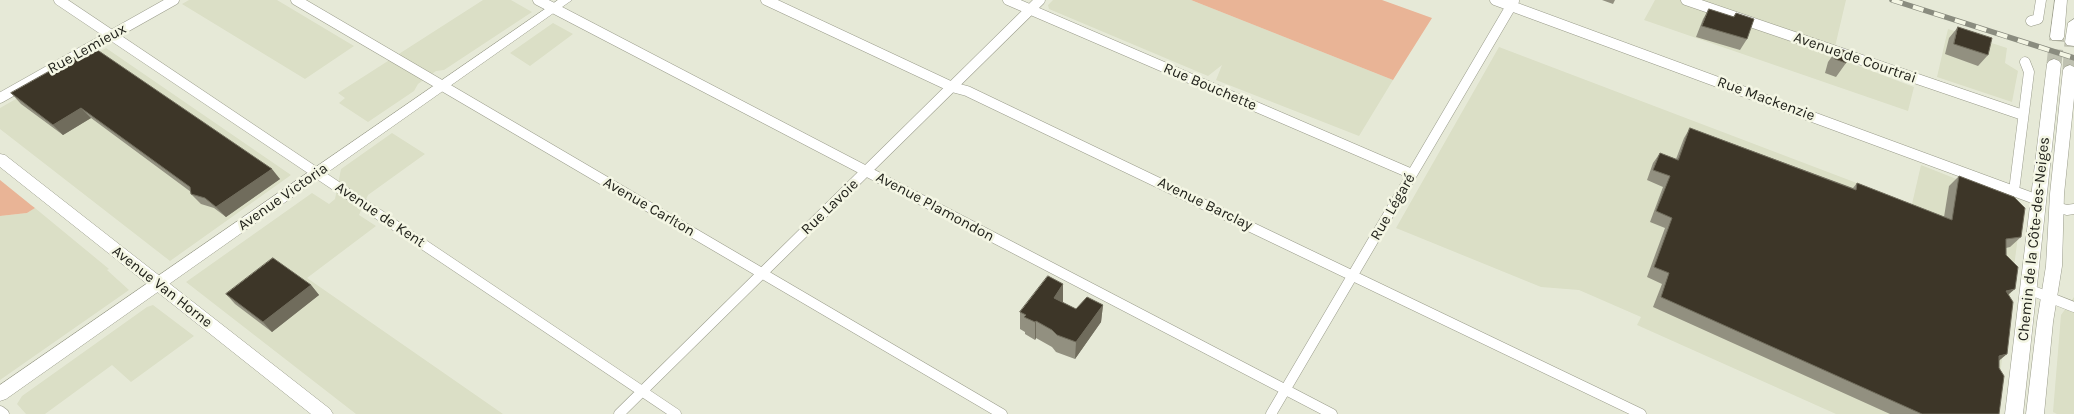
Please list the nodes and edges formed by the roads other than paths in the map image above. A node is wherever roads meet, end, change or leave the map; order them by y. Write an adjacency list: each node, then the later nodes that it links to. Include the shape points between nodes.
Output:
1 (59, 0): 18 (street, Avenue de Kent)
2 (174, 0): 18 (street, Rue Lemieux)
3 (296, 0): 24 (street, Avenue Carlton)
4 (538, 0): 14 (street, Avenue Plamondon)
5 (566, 0): 14 (street, Avenue Victoria)
6 (766, 0): 25 (street, Avenue Barclay)
7 (1008, 0): 15 (street, Rue Bouchette)
8 (1040, 0): 15 (street, Rue Lavoie)
9 (1495, 0): 13 (street, Rue Mackenzie)
10 (1686, 0): 27 (street, Avenue de Courtrai)
11 (2041, 0): 16 (street, via 2038,19)
12 (2061, 0): 19 (main road)
13 (1513, 3): 31 (street, Rue Légaré); 32 (street, Rue Mackenzie)
14 (554, 8): 24 (street, Avenue Victoria); 29 (street, Avenue Plamondon)
15 (1030, 10): 25 (street, Rue Lavoie); 31 (street, Rue Bouchette)
16 (2031, 21)
17 (2074, 23): 20 (main road)
18 (111, 35): 26 (street, Rue Lemieux); 30 (street, Avenue de Kent)
19 (2057, 37)
20 (2072, 42)
21 (2025, 62): 27 (street, Chemin de la Côte-des-Neiges, via 2029,72)
22 (2054, 64): 33 (main road, Chemin de la Côte-des-Neiges)
23 (2070, 70): 34 (main road, Chemin de la Côte-des-Neiges)
24 (443, 86): 30 (street, Avenue Victoria); 36 (street, Avenue Carlton)
25 (952, 87): 29 (street, Rue Lavoie); 37 (street, Avenue Barclay, via 984,99)
26 (0, 98)
27 (2023, 115): 32 (street, Chemin de la Côte-des-Neiges)
28 (0, 159): 38 (main road, Avenue Van Horne)
29 (867, 171): 36 (street, Rue Lavoie); 42 (street, Avenue Plamondon)
30 (317, 173): 38 (street, Avenue Victoria); 43 (street, Avenue de Kent)
31 (1412, 174): 37 (street, Rue Légaré)
32 (2014, 191): 33 (street, Rue Mackenzie)
33 (2038, 200): 39 (main road, Chemin de la Côte-des-Neiges)
34 (2056, 206): 35 (street, Chemin de la Côte-des-Neiges); 40 (main road, Chemin de la Côte-des-Neiges, via 2055,256)
35 (2074, 209)
36 (762, 273): 43 (street, Rue Lavoie); 51 (street, Avenue Carlton)
37 (1352, 277): 42 (street, Rue Légaré); 54 (street, Avenue Barclay)
38 (158, 284): 44 (street, Avenue Victoria); 48 (main road, Avenue Van Horne)
39 (2028, 289): 40 (street); 46 (main road, Chemin de la Côte-des-Neiges)
40 (2049, 298): 41 (street); 55 (main road, Chemin de la Côte-des-Neiges)
41 (2074, 307)
42 (1285, 389): 52 (street, Rue Légaré); 53 (street, Avenue Plamondon)
43 (642, 391): 49 (street, Rue Lavoie); 50 (street, Avenue de Kent)
44 (0, 394)
45 (0, 411): 47 (street)
46 (2017, 413)
47 (4, 414)
48 (324, 414)
49 (619, 414)
50 (676, 414)
51 (1002, 414)
52 (1271, 414)
53 (1332, 414)
54 (1642, 414)
55 (2036, 414)

